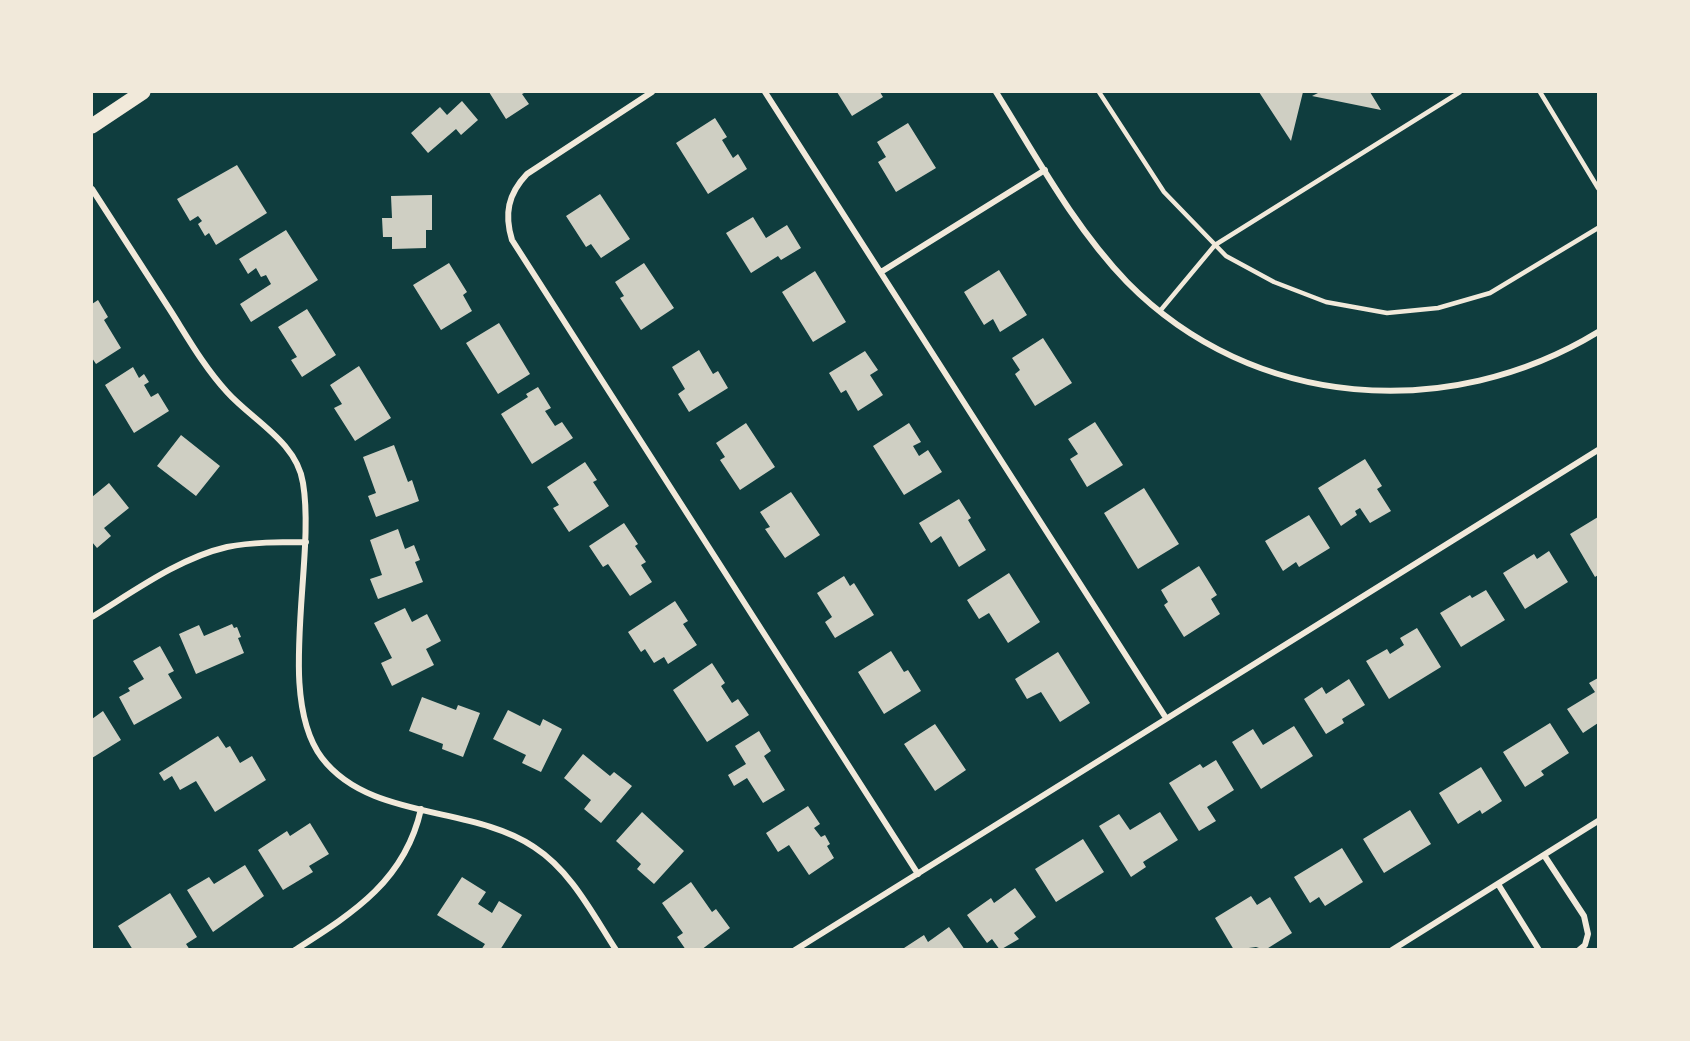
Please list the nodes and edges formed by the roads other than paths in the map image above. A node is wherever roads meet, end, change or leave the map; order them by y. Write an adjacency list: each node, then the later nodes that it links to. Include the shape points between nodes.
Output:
1 (143, 92): 8 (main road)
2 (652, 92): 24 (street, via 527,174 509,202 512,240)
3 (765, 92): 14 (street)
4 (996, 92): 9 (street)
5 (1100, 92): 13 (lane, via 1164,192)
6 (1460, 92): 13 (lane)
7 (1540, 92): 10 (lane)
8 (92, 126)
9 (1045, 170): 14 (street); 15 (street, via 1099,249)
10 (1599, 188)
11 (92, 189): 18 (street, via 207,368 290,453 303,483)
12 (1599, 228): 13 (lane, via 1490,293 1438,308 1387,313 1326,302 1274,282 1226,256)
13 (1215, 245): 15 (lane)
14 (881, 272): 20 (street)
15 (1160, 311): 16 (street, via 1204,341 1264,368 1308,382 1372,391 1439,390 1498,378 1552,357)
16 (1599, 332)
17 (1599, 450): 20 (street)
18 (306, 543): 19 (street, via 244,545 213,551); 21 (street, via 299,681 303,721 312,742 331,768 355,786)
19 (92, 616)
20 (1167, 718): 24 (street)
21 (421, 809): 26 (street, via 416,833 377,891 348,917); 27 (street, via 506,833 533,846 556,864)
22 (1599, 821): 23 (street)
23 (1544, 855): 25 (street); 31 (street, via 1587,925 1585,945)
24 (918, 874): 28 (street)
25 (1498, 884): 29 (street); 30 (street)
26 (295, 950)
27 (616, 950)
28 (795, 950)
29 (1392, 950)
30 (1539, 950)
31 (1579, 950)

